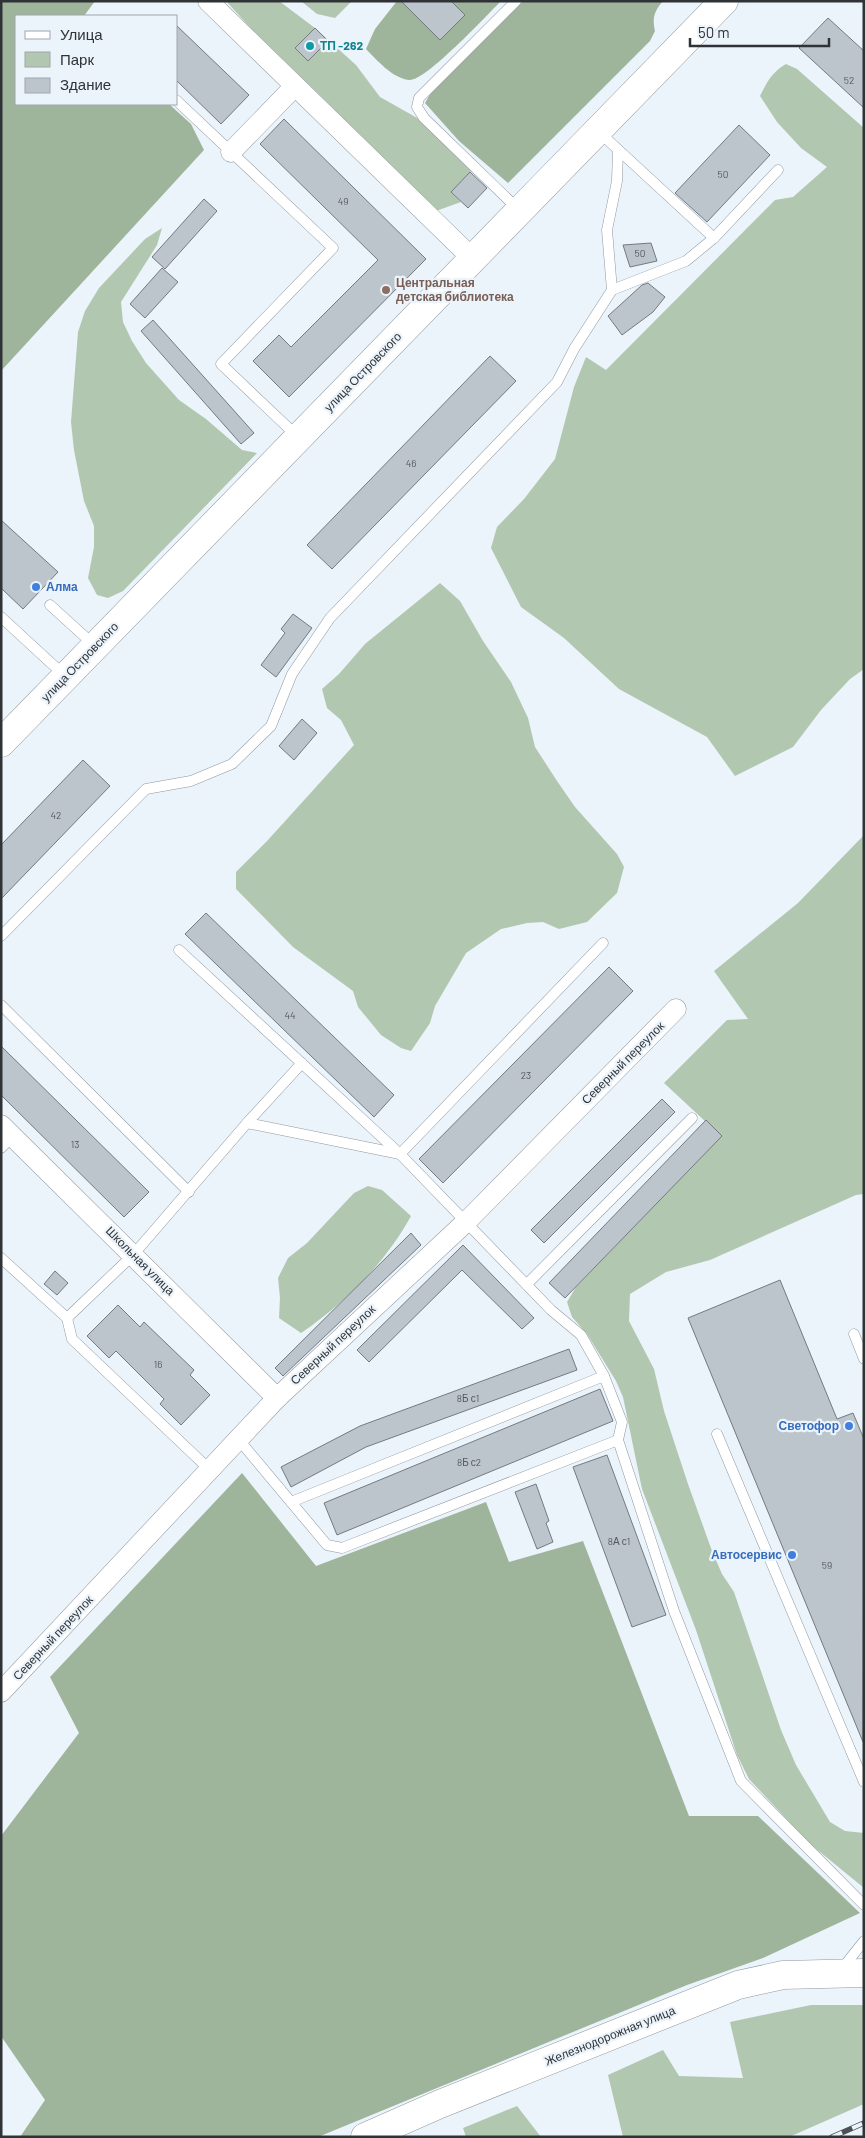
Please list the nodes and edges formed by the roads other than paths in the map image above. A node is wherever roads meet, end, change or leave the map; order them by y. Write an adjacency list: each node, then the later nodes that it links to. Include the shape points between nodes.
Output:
1 (208, 1): 4 (street)
2 (516, 1): 10 (lane, via 419,98 418,107 424,118)
3 (724, 1): 6 (main road, улица Островского)
4 (295, 86): 8 (street); 12 (street)
5 (178, 102): 8 (lane)
6 (597, 131): 7 (lane); 10 (main road, улица Островского)
7 (618, 150): 11 (lane); 13 (lane, via 617,181 606,230)
8 (231, 152): 14 (lane, via 333,248 221,364)
9 (778, 170): 11 (lane)
10 (520, 210): 12 (main road, улица Островского)
11 (714, 238): 13 (lane, via 686,261)
12 (473, 259): 14 (main road, улица Островского)
13 (612, 290): 20 (lane, via 557,382 330,618 292,674 271,726 232,764 191,781 146,789)
14 (298, 438): 17 (main road, улица Островского)
15 (50, 605): 17 (lane)
16 (1, 617): 18 (lane)
17 (95, 646): 18 (main road, улица Островского)
18 (65, 676): 19 (main road, улица Островского)
19 (1, 743)
20 (1, 936)
21 (603, 943): 29 (lane)
22 (179, 950): 25 (lane)
23 (1, 1005): 30 (lane)
24 (676, 1009): 31 (street, Северный переулок)
25 (302, 1063): 27 (lane); 29 (lane)
26 (692, 1118): 34 (lane)
27 (247, 1123): 29 (lane); 30 (lane)
28 (5, 1137): 32 (street, Школьная улица)
29 (400, 1154): 31 (lane)
30 (189, 1192): 32 (lane)
31 (467, 1221): 34 (lane); 39 (street, Северный переулок)
32 (134, 1255): 35 (lane); 39 (street, Школьная улица)
33 (1, 1258): 35 (lane)
34 (527, 1284): 38 (lane, via 581,1335)
35 (67, 1318): 43 (lane, via 72,1339)
36 (854, 1334): 37 (lane)
37 (864, 1359)
38 (604, 1376): 42 (lane, via 622,1422); 44 (lane)
39 (277, 1398): 41 (street, Северный переулок)
40 (717, 1434): 46 (lane)
41 (239, 1440): 43 (street, Северный переулок); 44 (lane)
42 (618, 1440): 44 (lane, via 342,1548 327,1545); 47 (lane, via 674,1611 741,1781)
43 (211, 1471): 45 (street, Северный переулок)
44 (291, 1502)
45 (1, 1692)
46 (864, 1782)
47 (864, 1905)
48 (864, 1941): 49 (lane)
49 (852, 1973): 50 (main road, Железнодорожная улица, via 784,1975 738,1984)
50 (395, 2131): 51 (main road, Железнодорожная улица)
51 (365, 2137)

